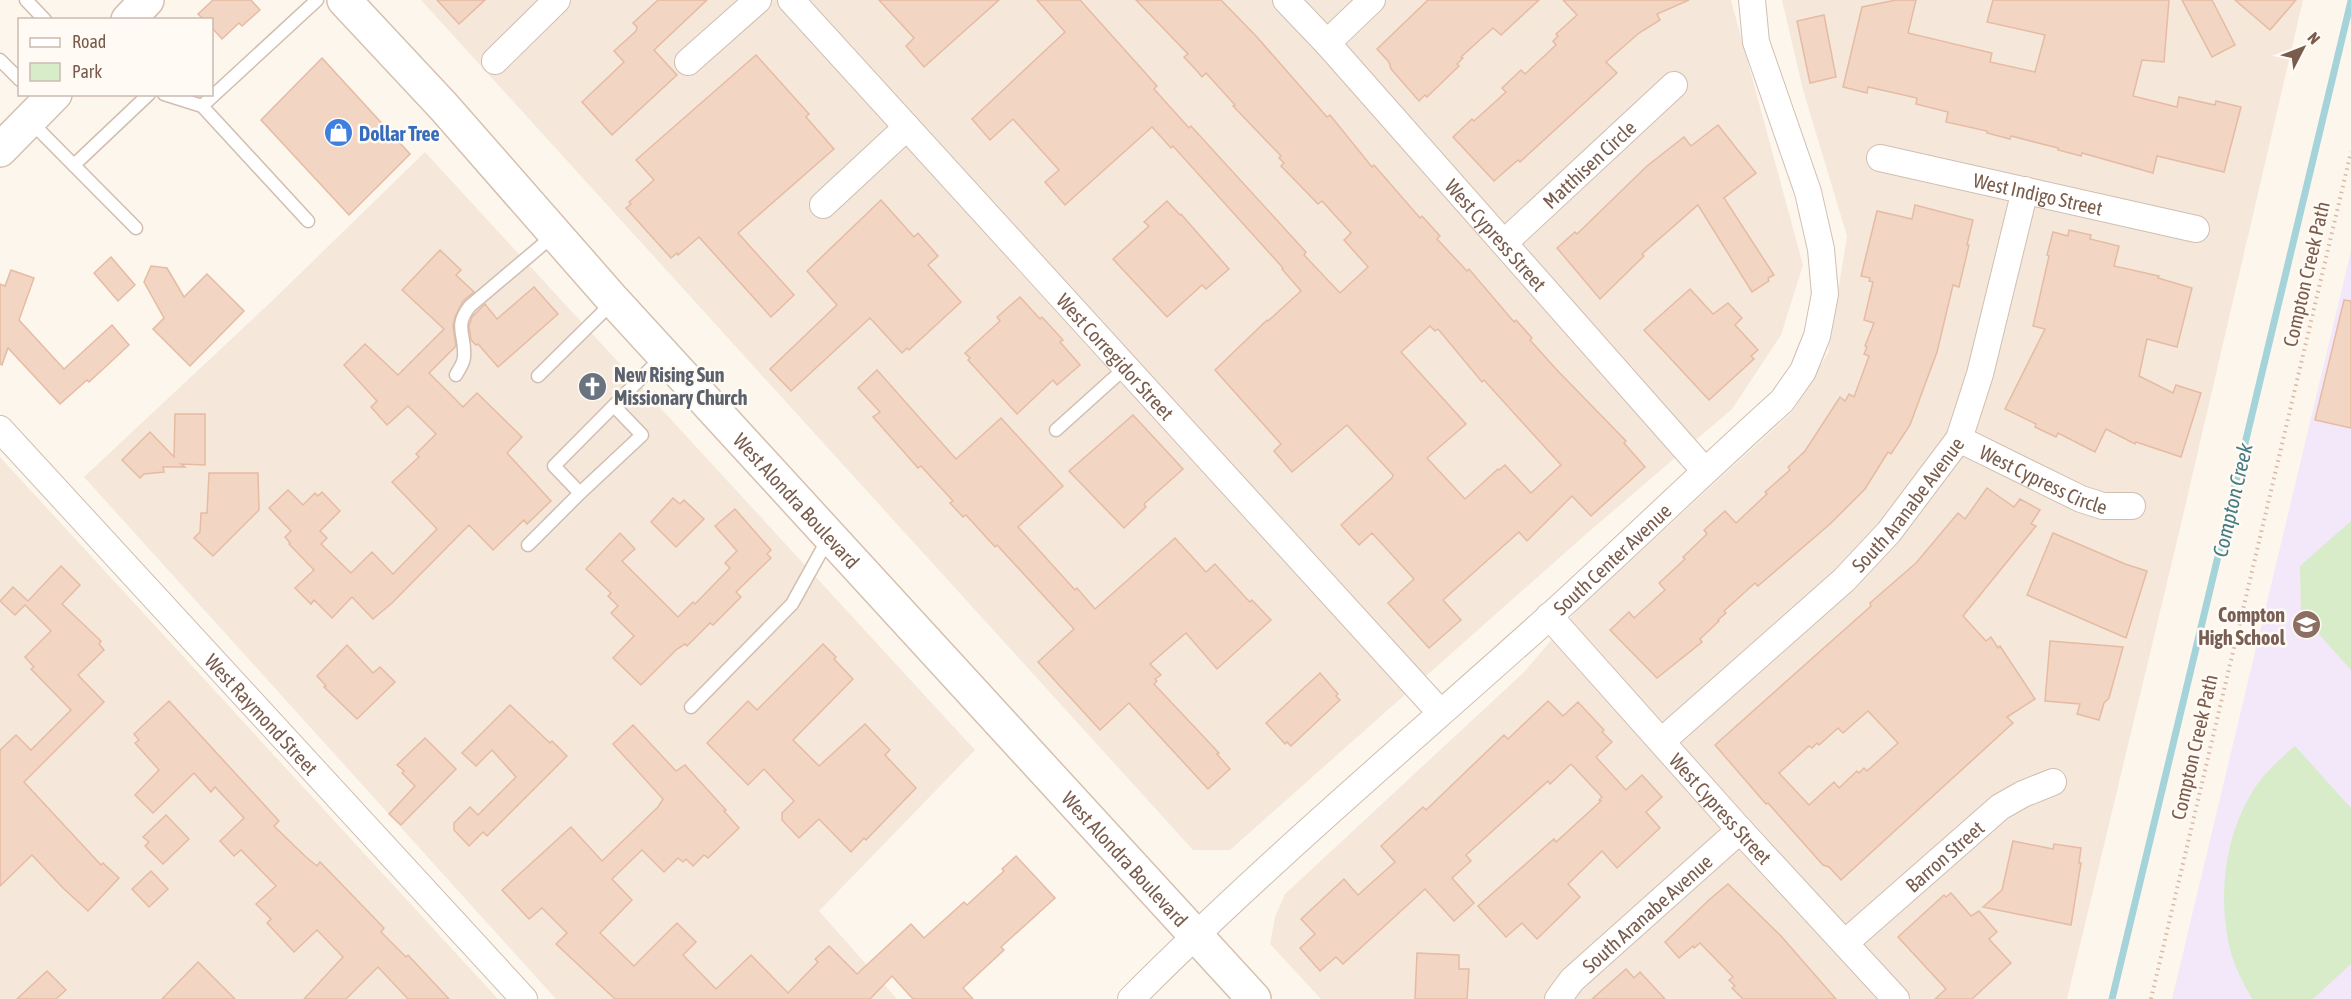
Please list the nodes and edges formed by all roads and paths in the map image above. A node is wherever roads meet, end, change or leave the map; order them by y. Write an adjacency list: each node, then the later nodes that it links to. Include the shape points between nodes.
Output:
1 (26, 0): 11 (lane)
2 (147, 0): 12 (main road)
3 (317, 0): 22 (lane)
4 (344, 0): 35 (main road, West Alondra Boulevard)
5 (557, 0): 15 (street)
6 (758, 0): 16 (street)
7 (790, 0): 25 (street, West Corregidor Street)
8 (1286, 0): 13 (street, West Cypress Street)
9 (1372, 0): 13 (street)
10 (1752, 0): 46 (street, South Center Avenue, via 1756,42 1808,192 1821,249 1825,294 1817,336 1803,371 1782,401)
11 (43, 18)
12 (130, 18)
13 (1327, 42): 36 (street, West Cypress Street)
14 (0, 60): 17 (lane)
15 (495, 62)
16 (688, 62)
17 (18, 78)
18 (1674, 85): 36 (street, Matthisen Circle)
19 (147, 96): 29 (lane)
20 (170, 96): 24 (lane)
21 (213, 96): 24 (lane)
22 (213, 96)
23 (41, 103): 26 (main road); 29 (lane)
24 (202, 106): 32 (lane)
25 (907, 128): 31 (street); 39 (street, West Corregidor Street)
26 (0, 150)
27 (2351, 152): 64 (path, Compton Creek Path)
28 (1880, 158): 30 (street, West Indigo Street)
29 (74, 165): 33 (lane)
30 (2025, 190): 34 (street, West Indigo Street); 45 (street, South Aranabe Avenue, via 1980,374)
31 (823, 205)
32 (309, 221)
33 (136, 228)
34 (2196, 229)
35 (555, 234): 37 (main road, West Alondra Boulevard); 40 (lane, via 462,316 464,359)
36 (1504, 243): 46 (street, West Cypress Street)
37 (614, 301): 38 (main road, West Alondra Boulevard); 41 (lane)
38 (665, 355): 42 (lane); 49 (main road, West Alondra Boulevard)
39 (1126, 367): 44 (lane); 53 (street, West Corregidor Street)
40 (456, 375)
41 (538, 376)
42 (614, 406): 47 (lane, via 554,466); 47 (lane, via 642,435)
43 (0, 429): 59 (street, West Raymond Street)
44 (1056, 430)
45 (1959, 439): 48 (street, West Cypress Circle, via 2081,500 2103,506); 54 (street, South Aranabe Avenue, via 1889,532 1845,580)
46 (1705, 471): 51 (street, South Center Avenue)
47 (580, 493): 50 (lane)
48 (2132, 506)
49 (830, 535): 52 (lane, via 792,604); 57 (main road, West Alondra Boulevard)
50 (528, 545)
51 (1549, 616): 53 (street, South Center Avenue); 54 (street, West Cypress Street)
52 (691, 707)
53 (1440, 712): 57 (street, South Center Avenue)
54 (1662, 741): 56 (street, West Cypress Street)
55 (2053, 782): 58 (street, Barron Street, via 2000,807)
56 (1740, 830): 58 (street, West Cypress Street); 62 (street, South Aranabe Avenue, via 1572,980)
57 (1195, 935): 60 (street, South Center Avenue); 61 (main road, West Alondra Boulevard)
58 (1845, 943): 63 (street, West Cypress Street)
59 (524, 999)
60 (1131, 999)
61 (1254, 999)
62 (1558, 999)
63 (1896, 999)
64 (2151, 999)

